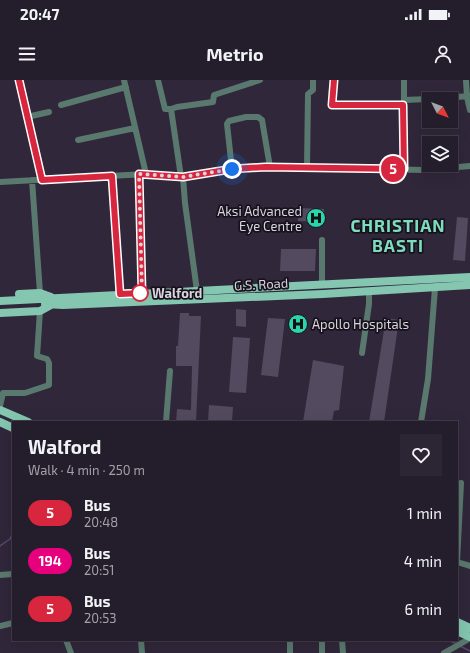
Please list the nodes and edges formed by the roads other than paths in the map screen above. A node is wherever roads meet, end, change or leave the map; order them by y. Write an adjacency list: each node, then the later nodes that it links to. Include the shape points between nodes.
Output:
1 (19, 80): 17 (street)
2 (158, 80): 14 (street, via 165,108)
3 (260, 80): 14 (street, via 214,95 213,102)
4 (314, 80): 22 (street, via 313,90 308,94)
5 (334, 80): 12 (street, via 332,105)
6 (404, 80): 12 (street)
7 (466, 80): 9 (street)
8 (125, 83): 13 (street); 18 (street)
9 (468, 96): 10 (street); 15 (street)
10 (458, 97)
11 (422, 100): 12 (street)
12 (403, 103): 24 (street)
13 (61, 105)
14 (171, 109): 28 (street)
15 (470, 110)
16 (49, 112): 17 (street)
17 (27, 117): 30 (street)
18 (135, 128): 19 (street); 26 (street)
19 (78, 140)
20 (470, 166): 24 (street)
21 (270, 167): 22 (street); 23 (street); 23 (street, via 262,120 258,117 246,117 229,121 227,124)
22 (307, 168): 24 (street)
23 (232, 169): 28 (street)
24 (404, 169)
25 (139, 174): 26 (street); 27 (street); 39 (street)
26 (146, 174): 28 (street)
27 (112, 176): 30 (street); 40 (street)
28 (182, 177): 37 (street)
29 (32, 180): 30 (street); 31 (street); 44 (street)
30 (42, 180)
31 (0, 182)
32 (322, 240): 34 (street)
33 (470, 277): 34 (main road, G.S. Road)
34 (322, 284): 37 (main road, G.S. Road)
35 (470, 285): 36 (main road, G.S. Road)
36 (435, 288): 38 (main road, G.S. Road); 54 (street, via 428,379)
37 (197, 291): 39 (main road, G.S. Road)
38 (369, 291): 43 (main road, G.S. Road, via 63,305); 47 (street)
39 (142, 293): 40 (main road, G.S. Road)
40 (120, 294): 43 (main road, G.S. Road, via 62,297)
41 (0, 295): 44 (main road)
42 (0, 301): 44 (main road)
43 (54, 301): 44 (main road); 44 (main road)
44 (40, 302): 45 (main road); 46 (main road); 49 (street, via 37,356 47,359 49,363 49,385 25,393 4,393)
45 (0, 306)
46 (0, 313)
47 (362, 353)
48 (170, 371): 53 (street)
49 (0, 406)
50 (0, 410): 52 (main road)
51 (0, 417): 56 (main road)
52 (26, 421)
53 (166, 421)
54 (421, 421)
55 (0, 422): 57 (main road)
56 (12, 423)
57 (12, 428)
58 (461, 483): 59 (street)
59 (458, 542)
60 (458, 562): 61 (street)
61 (470, 566)
62 (12, 574): 63 (street)
63 (0, 575)
64 (458, 622): 67 (main road)
65 (12, 624): 66 (street)
66 (0, 626)
67 (470, 628)
68 (458, 630): 69 (main road)
69 (470, 636): 80 (street)
70 (66, 641): 75 (street)
71 (141, 641): 76 (street)
72 (290, 641): 77 (street)
73 (322, 641): 78 (street)
74 (342, 641): 79 (street)
75 (71, 653)
76 (142, 653)
77 (290, 653)
78 (322, 653)
79 (343, 653)
80 (444, 653)

